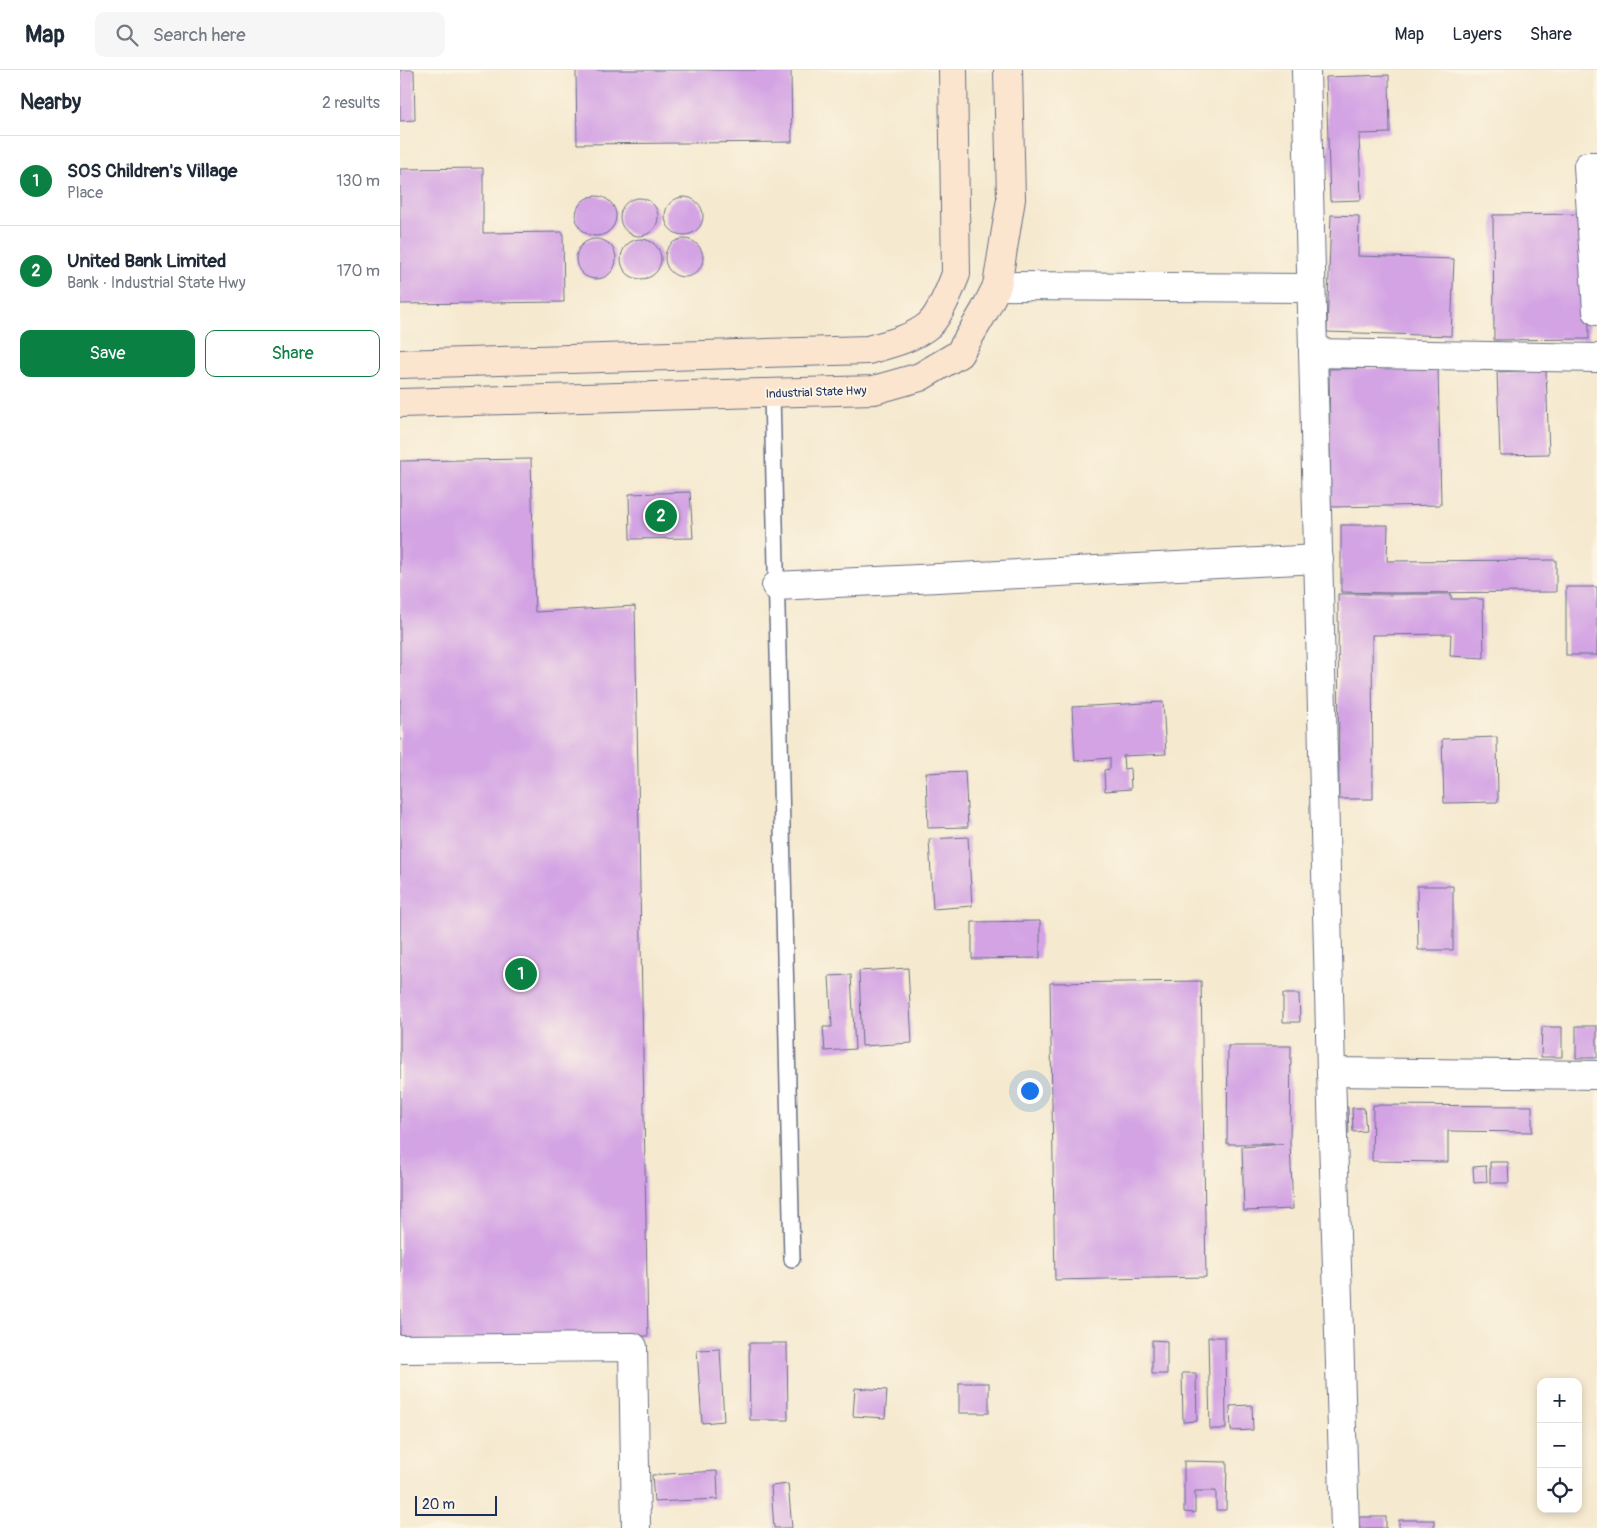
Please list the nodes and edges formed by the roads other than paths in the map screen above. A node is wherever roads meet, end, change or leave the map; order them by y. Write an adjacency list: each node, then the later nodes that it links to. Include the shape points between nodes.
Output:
1 (953, 70): 10 (main road, via 956,274 949,293 930,324 903,340 868,350)
2 (1008, 70): 5 (main road, Industrial State Hwy, via 1010,199)
3 (1306, 70): 6 (street)
4 (1597, 166): 7 (street, via 1588,166)
5 (998, 286): 6 (street); 11 (main road, Industrial State Hwy, via 959,354 920,377 874,390)
6 (1311, 288): 8 (street)
7 (1597, 311)
8 (1313, 353): 9 (street); 13 (street)
9 (1597, 358)
10 (400, 364)
11 (772, 393): 12 (main road, Industrial State Hwy); 14 (lane)
12 (400, 403)
13 (1319, 559): 14 (street); 15 (street)
14 (776, 586): 17 (lane)
15 (1331, 1072): 16 (street); 20 (street)
16 (1597, 1075)
17 (792, 1259)
18 (400, 1350): 19 (street, via 633,1347)
19 (636, 1528)
20 (1345, 1528)

